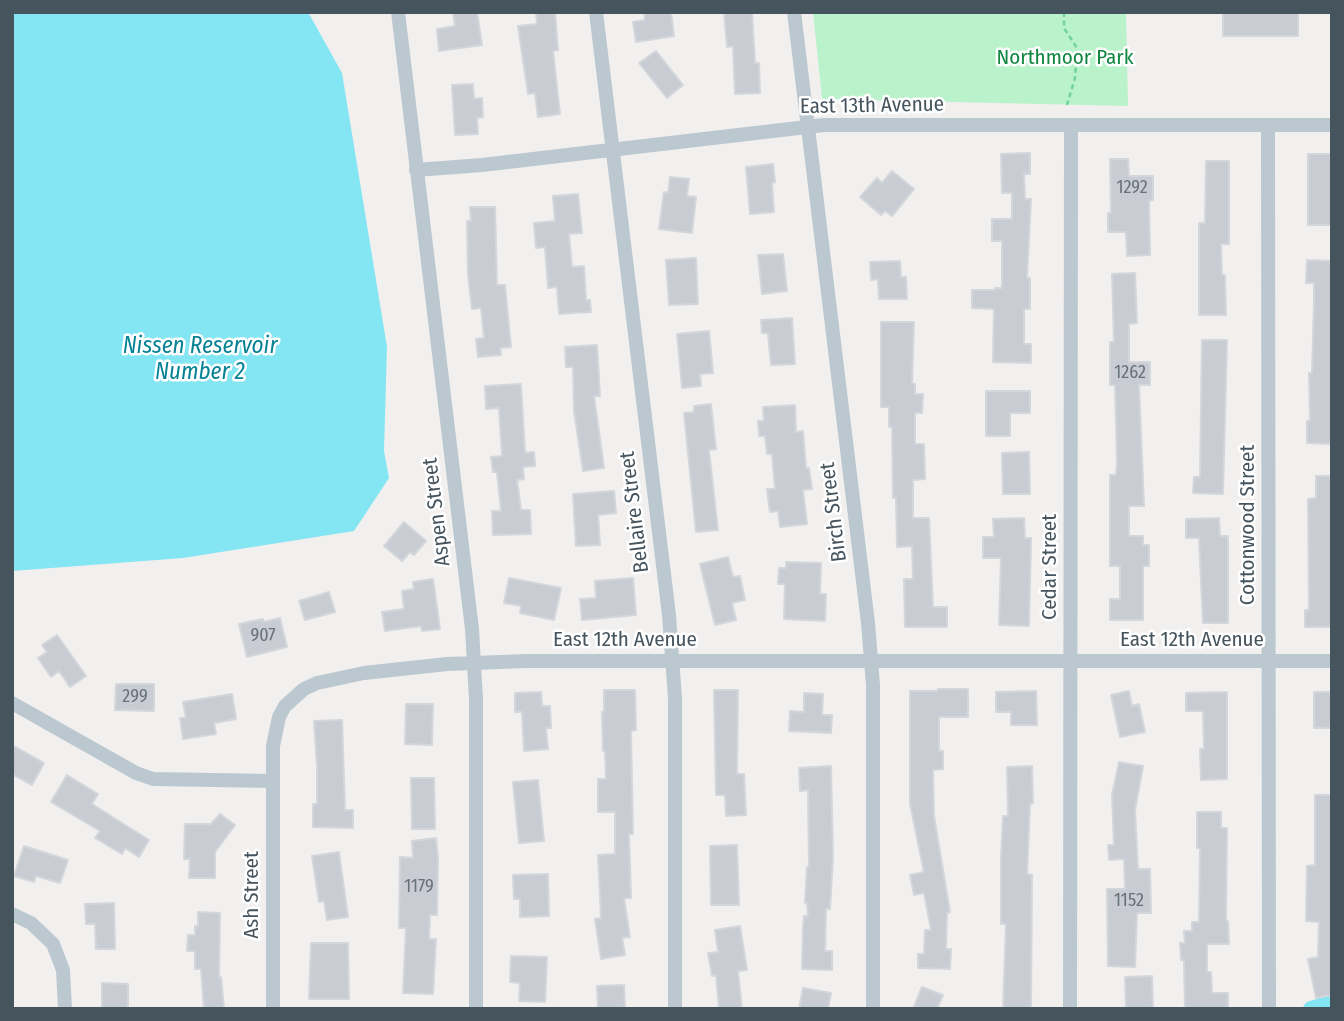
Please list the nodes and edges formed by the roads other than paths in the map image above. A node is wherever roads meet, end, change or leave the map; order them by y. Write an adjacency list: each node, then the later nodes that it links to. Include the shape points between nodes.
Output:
1 (398, 12): 9 (street, Aspen Street)
2 (596, 12): 8 (street, Bellaire Street)
3 (794, 12): 7 (street, Birch Street)
4 (1268, 125): 5 (street, East 13th Avenue); 6 (street, East 13th Avenue); 13 (street, Cottonwood Street)
5 (1332, 125)
6 (1071, 126): 7 (street, East 13th Avenue); 12 (street, Cedar Street)
7 (808, 127): 8 (street, East 13th Avenue); 11 (street, Birch Street)
8 (613, 149): 9 (street, East 13th Avenue); 10 (street, Bellaire Street)
9 (416, 170): 15 (street, Aspen Street)
10 (672, 660): 11 (street, East 12th Avenue); 15 (street, East 12th Avenue); 22 (street, Bellaire Street)
11 (871, 660): 12 (street, East 12th Avenue); 23 (street, Birch Street)
12 (1071, 661): 13 (street, East 12th Avenue); 24 (street, Cedar Street)
13 (1269, 661): 14 (street, East 12th Avenue); 25 (street, Cottonwood Street)
14 (1332, 661)
15 (474, 663): 17 (street, East 12th Avenue, via 364,673 304,689 279,717 272,746); 21 (street, Aspen Street)
16 (12, 703): 17 (street, via 153,779)
17 (272, 782): 20 (street, Ash Street)
18 (12, 914): 19 (street, via 31,923 53,944 63,970)
19 (65, 1009)
20 (273, 1009)
21 (476, 1009)
22 (675, 1009)
23 (873, 1009)
24 (1070, 1009)
25 (1269, 1009)

